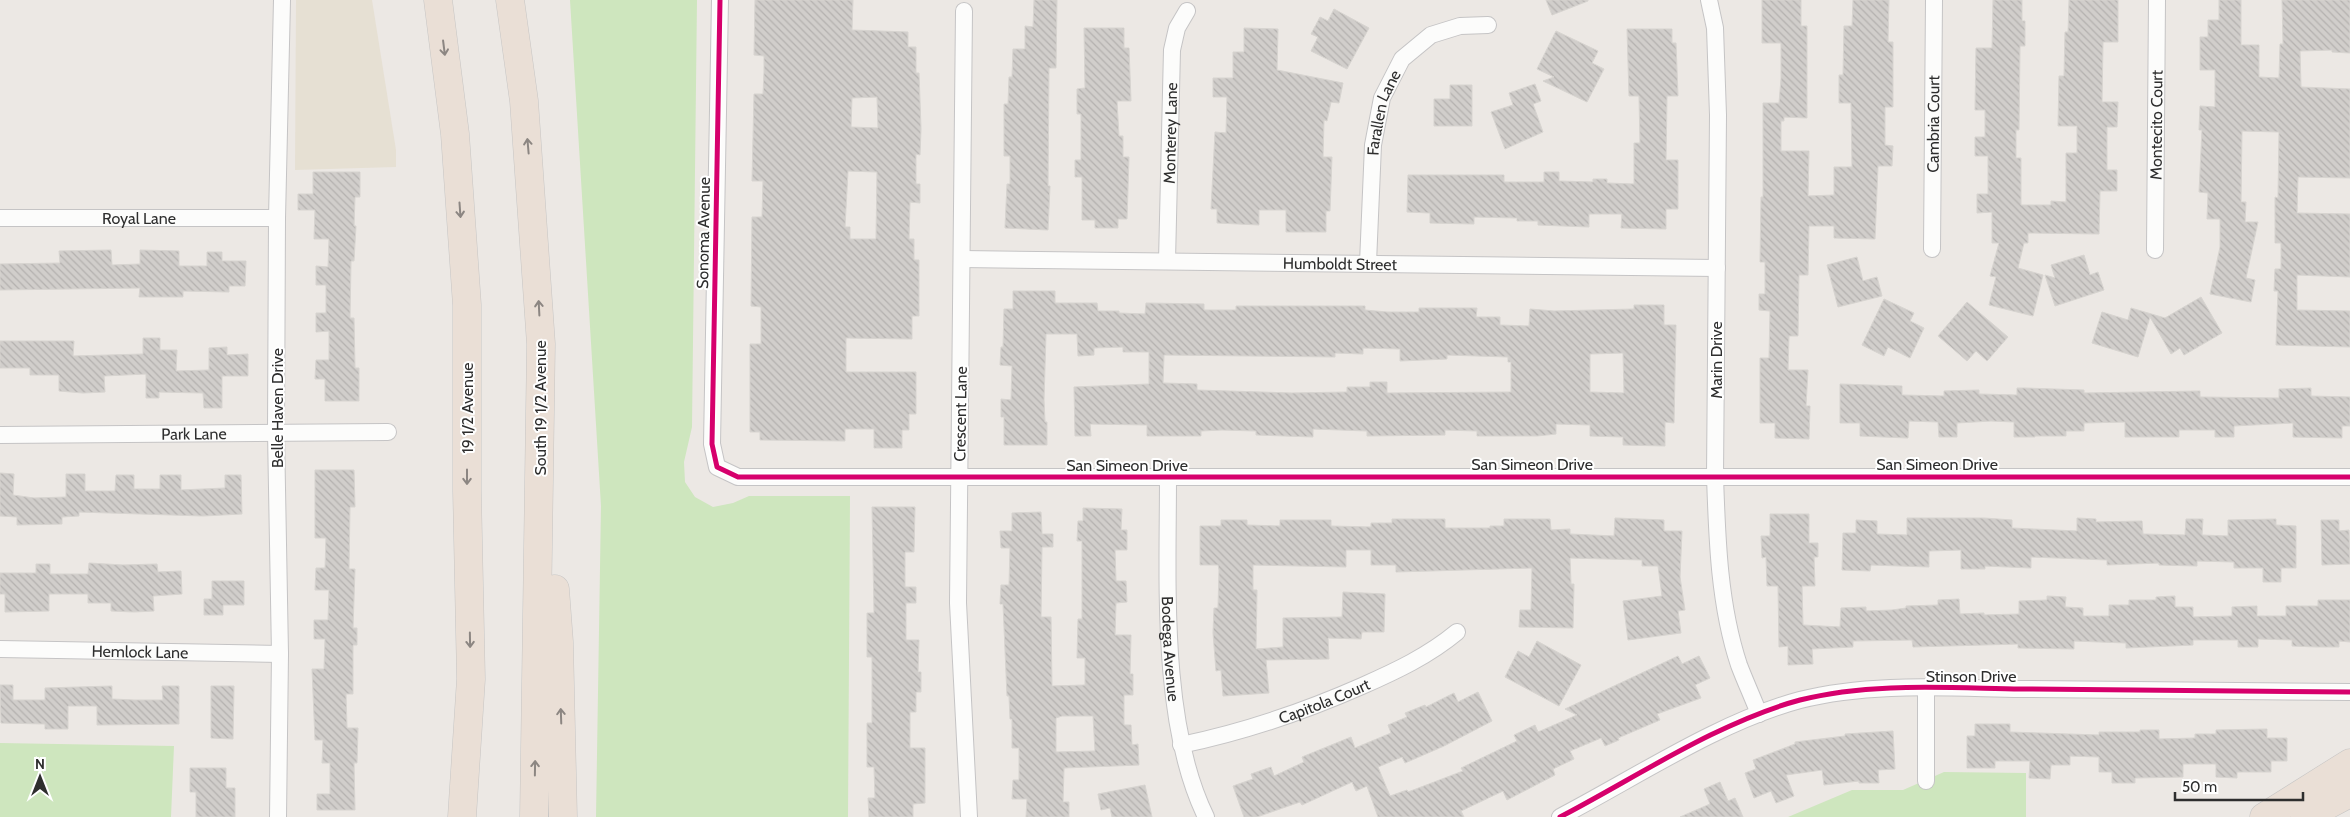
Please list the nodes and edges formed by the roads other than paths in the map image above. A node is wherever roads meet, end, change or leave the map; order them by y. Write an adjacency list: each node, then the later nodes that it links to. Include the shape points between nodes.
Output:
1 (282, 0): 12 (street, Belle Haven Drive)
2 (438, 0): 31 (highway, 19 1/2 Avenue, one-way to 31, via 455,134 467,305)
3 (510, 0): 19 (highway, South 19 1/2 Avenue, one-way to 3, via 534,218 524,101)
4 (720, 0): 23 (street, Sonoma Avenue, via 712,444)
5 (1709, 0): 18 (street, Marin Drive, via 1715,28 1718,115)
6 (1934, 0): 13 (street, Cambria Court)
7 (2157, 0): 14 (street, Montecito Court)
8 (964, 11): 15 (street, Crescent Lane)
9 (1187, 11): 16 (street, Monterey Lane, via 1177,28 1172,50)
10 (1488, 24): 17 (street, Farallen Lane, via 1460,26 1430,35 1402,59 1382,98 1373,145)
11 (0, 218): 12 (street, Royal Lane)
12 (277, 218): 21 (street, Belle Haven Drive)
13 (1932, 249)
14 (2155, 250)
15 (962, 260): 16 (street, Humboldt Street); 24 (street, Crescent Lane)
16 (1167, 261): 17 (street, Humboldt Street)
17 (1368, 263): 18 (street, Humboldt Street)
18 (1716, 268): 25 (street, Marin Drive)
19 (541, 408): 42 (highway, South 19 1/2 Avenue, one-way to 19); 43 (highway, one-way to 19, via 559,642)
20 (388, 432): 21 (street, Park Lane)
21 (276, 433): 22 (street, Park Lane); 30 (street, Belle Haven Drive)
22 (0, 435)
23 (717, 466): 24 (street, San Simeon Drive, via 738,477)
24 (959, 476): 27 (street, San Simeon Drive); 44 (street, Crescent Lane, via 958,603)
25 (1715, 476): 26 (street, San Simeon Drive); 27 (street, San Simeon Drive); 34 (street, Marin Drive, via 1716,516 1729,624 1739,664)
26 (2350, 477)
27 (1168, 478): 35 (street, Bodega Avenue, via 1171,650)
28 (1457, 632): 35 (street, Capitola Court, via 1438,648 1334,698 1226,736)
29 (0, 649): 30 (street, Hemlock Lane)
30 (280, 654): 39 (street, Belle Haven Drive)
31 (471, 680): 40 (highway); 41 (highway, 19 1/2 Avenue)
32 (1926, 688): 33 (street, Stinson Drive); 34 (street, Stinson Drive, via 1852,690 1799,701); 37 (street)
33 (2350, 692)
34 (1759, 714): 46 (street, Stinson Drive)
35 (1182, 745): 45 (street, Bodega Avenue, via 1193,791)
36 (2350, 763): 47 (highway)
37 (1926, 782)
38 (2350, 793): 48 (highway)
39 (278, 817)
40 (447, 817)
41 (462, 817)
42 (534, 817)
43 (564, 817)
44 (969, 817)
45 (1206, 817)
46 (1560, 817)
47 (2264, 817)
48 (2305, 817)

